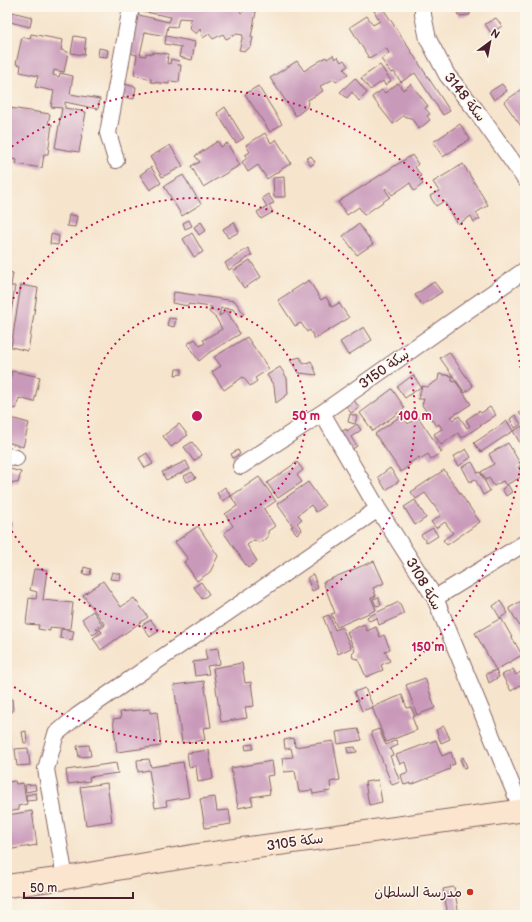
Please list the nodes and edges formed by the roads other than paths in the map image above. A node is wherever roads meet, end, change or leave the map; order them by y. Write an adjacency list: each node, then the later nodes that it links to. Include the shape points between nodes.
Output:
1 (131, 7): 3 (street, via 108,133)
2 (423, 7): 4 (street, سكة 3148, via 422,15 428,39 447,75)
3 (116, 160)
4 (525, 179)
5 (525, 270): 6 (street, سكة 3150)
6 (322, 413): 7 (street, سكة 3150); 8 (street, سكة 3108)
7 (241, 466)
8 (378, 509): 10 (street, سكة 3108); 12 (street, via 77,716 56,734 46,769)
9 (525, 544): 10 (street)
10 (435, 598): 11 (street, سكة 3108)
11 (524, 810): 12 (street, سكة 3105, via 192,856)
12 (65, 878): 13 (street, سكة 3105)
13 (7, 886)

